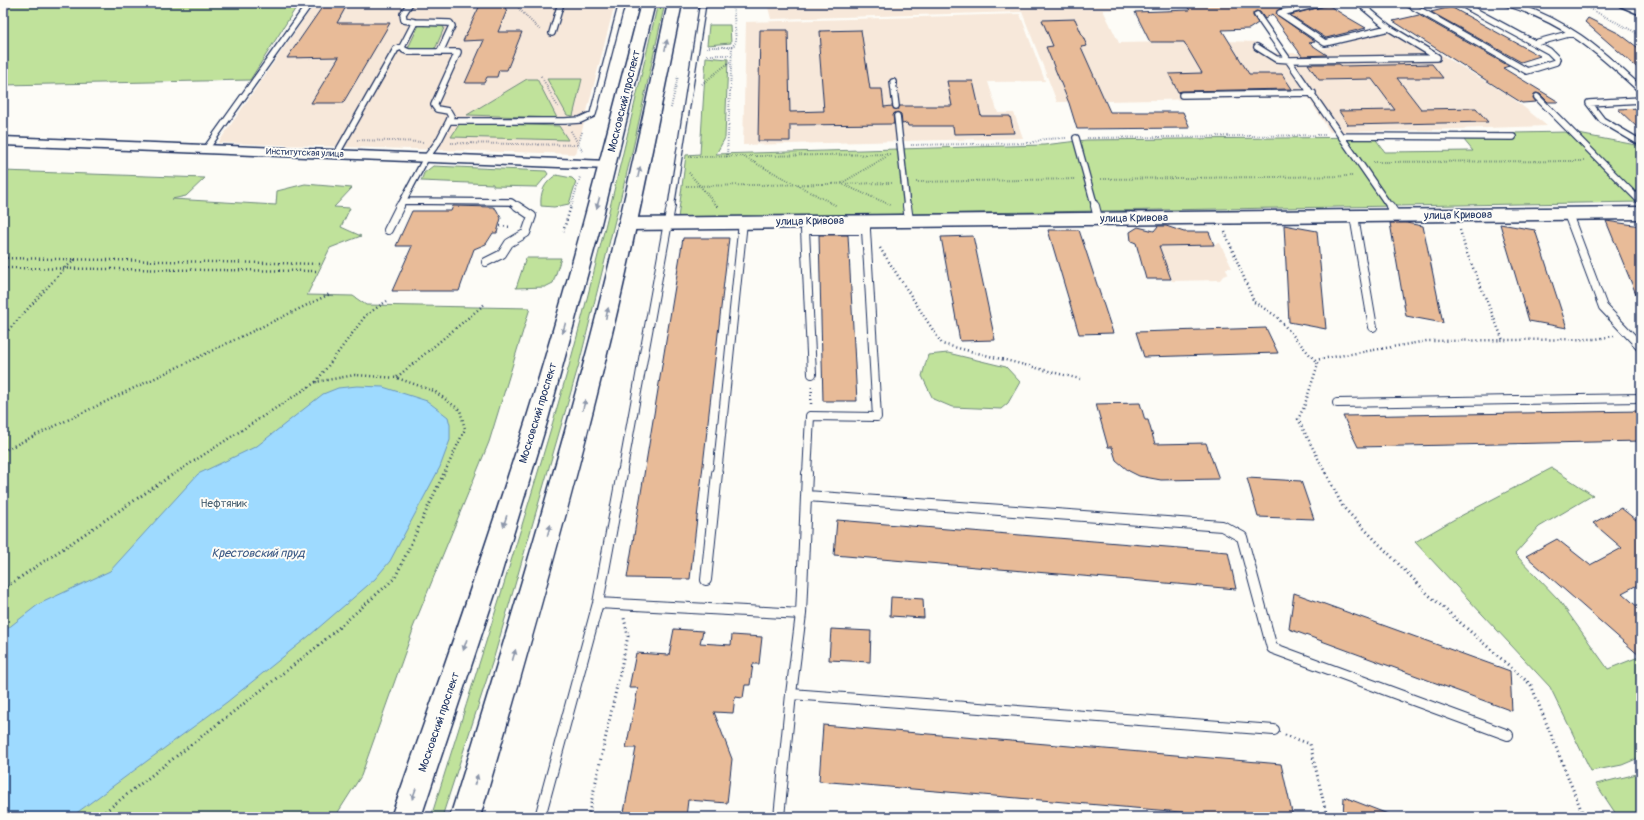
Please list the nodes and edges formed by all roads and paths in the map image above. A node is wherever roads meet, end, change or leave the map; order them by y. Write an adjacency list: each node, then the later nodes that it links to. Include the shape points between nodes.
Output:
1 (310, 3): 48 (lane)
2 (410, 3): 19 (lane, via 403,14 404,20)
3 (518, 3): 22 (path, via 519,9 539,30)
4 (561, 3): 22 (lane)
5 (622, 3): 42 (lane, via 593,114 580,120 565,122)
6 (648, 3): 57 (main road, Московский проспект)
7 (675, 3): 76 (main road, one-way to 7)
8 (703, 3): 28 (lane)
9 (734, 3): 26 (path, via 736,42)
10 (1322, 3): 20 (lane, via 1280,13 1325,43)
11 (1359, 3): 20 (lane)
12 (1407, 3): 24 (lane, via 1526,71 1556,62 1557,59)
13 (1460, 3): 24 (lane)
14 (1506, 3): 21 (lane, via 1524,8)
15 (1578, 3): 23 (path)
16 (1625, 3): 17 (street)
17 (1641, 11)
18 (1258, 15): 31 (lane)
19 (415, 22): 25 (lane); 29 (lane, via 450,23 452,26)
20 (1389, 28): 31 (lane, via 1437,58)
21 (1572, 33): 24 (lane); 34 (lane, via 1594,47)
22 (552, 34)
23 (1641, 35)
24 (1535, 43)
25 (402, 47): 29 (lane, via 409,52); 50 (lane, via 396,49)
26 (732, 47): 28 (path); 30 (path)
27 (1257, 47): 31 (lane, via 1276,59)
28 (696, 51): 30 (path); 36 (lane)
29 (440, 52): 42 (lane, via 458,52 434,105 437,109 448,111 451,116)
30 (732, 55): 32 (path)
31 (1290, 60): 35 (lane)
32 (731, 61): 36 (path); 51 (path)
33 (893, 82): 40 (lane)
34 (1641, 90)
35 (1313, 93): 37 (lane); 43 (lane)
36 (689, 94): 54 (lane)
37 (1182, 95)
38 (1537, 98): 55 (lane)
39 (1641, 100): 47 (lane, via 1589,103 1602,120)
40 (896, 106)
41 (897, 116): 49 (lane)
42 (449, 121): 53 (lane)
43 (1341, 136): 44 (lane); 45 (path); 56 (lane)
44 (1513, 137)
45 (1076, 138): 49 (path, via 1044,139 1031,143 911,145); 59 (lane)
46 (3, 141): 48 (street, Институтская улица)
47 (1641, 143)
48 (206, 149): 50 (street, Институтская улица)
49 (901, 150): 60 (lane)
50 (336, 154): 53 (street, Институтская улица)
51 (728, 156): 52 (path); 54 (path)
52 (741, 156): 61 (path); 62 (path, via 891,154)
53 (426, 158): 57 (street, Институтская улица); 65 (lane)
54 (678, 159): 63 (path); 64 (lane)
55 (1600, 161): 56 (path); 66 (lane)
56 (1359, 162): 58 (lane)
57 (608, 165): 116 (main road, Московский проспект, one-way to 116, via 538,417 460,663)
58 (1369, 176): 59 (path); 69 (lane)
59 (1087, 179): 60 (path); 73 (lane)
60 (905, 182): 62 (path); 71 (lane)
61 (794, 184): 62 (path); 63 (path); 78 (path)
62 (842, 184): 71 (path)
63 (700, 186): 64 (path); 74 (path)
64 (674, 187): 75 (lane)
65 (403, 201): 81 (lane); 84 (lane, via 511,202 532,216 526,233 509,243 502,254)
66 (1641, 202)
67 (1641, 213): 68 (street, улица Кривова)
68 (1568, 214): 69 (street, улица Кривова); 93 (lane, via 1603,308)
69 (1396, 215): 70 (street, улица Кривова)
70 (1354, 216): 72 (street, улица Кривова); 92 (lane)
71 (909, 217): 73 (street, улица Кривова); 78 (street, улица Кривова)
72 (1219, 217): 73 (street, улица Кривова); 97 (path, via 1254,302 1276,316)
73 (1098, 218)
74 (737, 222): 75 (street, улица Кривова); 78 (street, улица Кривова); 107 (lane)
75 (668, 223): 76 (street, улица Кривова); 109 (lane)
76 (627, 224): 117 (main road, one-way to 76, via 513,658 582,411)
77 (1459, 224): 95 (path, via 1466,252)
78 (866, 225): 98 (lane, via 805,230); 100 (path, via 942,344); 104 (lane, via 877,417)
79 (500, 226): 80 (path)
80 (517, 227)
81 (388, 230)
82 (3, 258): 83 (path)
83 (76, 259): 85 (path); 87 (path)
84 (486, 262)
85 (323, 264)
86 (3, 268): 87 (path)
87 (65, 268): 88 (path); 94 (path)
88 (319, 271)
89 (330, 294): 105 (path)
90 (387, 301): 101 (path, via 366,315)
91 (486, 303): 99 (path)
92 (1373, 327)
93 (1629, 334): 95 (path, via 1596,339); 96 (lane)
94 (3, 336)
95 (1503, 340): 97 (path, via 1427,341)
96 (1640, 345)
97 (1314, 360): 122 (path, via 1318,364 1298,419 1343,507 1429,595 1531,685)
98 (812, 374): 104 (path)
99 (397, 378): 101 (path, via 356,375); 115 (path, via 434,391 460,410 465,429 395,578 318,646)
100 (1080, 379)
101 (316, 382): 108 (path)
102 (1641, 398): 103 (lane)
103 (1337, 403)
104 (810, 416): 106 (lane)
105 (3, 451)
106 (807, 496): 111 (lane); 114 (lane, via 1222,526 1242,537 1272,648)
107 (706, 580)
108 (3, 590)
109 (598, 604): 110 (lane); 118 (lane)
110 (621, 605): 111 (lane); 119 (path, via 628,636)
111 (801, 614): 112 (lane)
112 (791, 694): 113 (lane); 120 (lane)
113 (1274, 730): 121 (path, via 1310,744)
114 (1508, 735)
115 (98, 817)
116 (406, 817)
117 (464, 817)
118 (540, 817)
119 (588, 817)
120 (778, 817)
121 (1327, 817)
122 (1584, 817)

